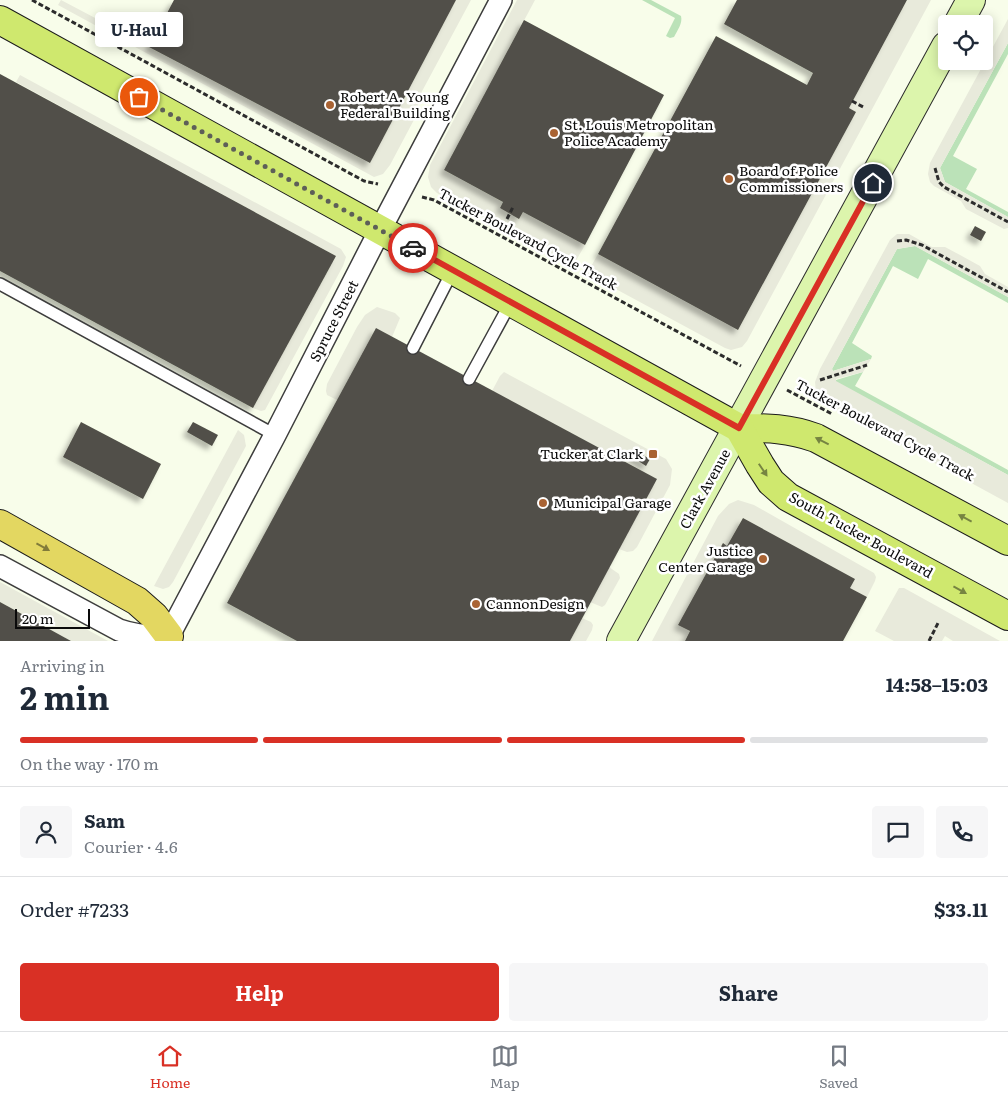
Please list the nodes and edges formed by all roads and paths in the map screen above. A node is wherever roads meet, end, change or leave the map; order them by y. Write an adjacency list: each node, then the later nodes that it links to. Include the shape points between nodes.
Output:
1 (32, 0): 10 (path, Tucker Boulevard Cycle Track, via 364,181)
2 (501, 0): 10 (street, Spruce Street)
3 (971, 0): 4 (street)
4 (963, 15)
5 (0, 20): 14 (main road)
6 (938, 61): 22 (street, Clark Avenue)
7 (852, 101): 8 (path)
8 (865, 108)
9 (935, 168): 13 (path, via 944,187)
10 (401, 191): 14 (street, Spruce Street); 22 (path, Tucker Boulevard Cycle Track, via 434,200)
11 (513, 207): 12 (path)
12 (507, 219)
13 (1008, 222)
14 (380, 230): 16 (main road); 27 (street, Spruce Street)
15 (897, 241): 18 (path, via 922,244)
16 (453, 270): 19 (main road); 20 (lane)
17 (0, 284): 27 (lane)
18 (1008, 292)
19 (511, 302): 23 (lane); 26 (main road)
20 (413, 348)
21 (867, 365): 24 (path)
22 (766, 378): 25 (path, Tucker Boulevard Cycle Track); 26 (street, Clark Avenue)
23 (470, 379)
24 (820, 380)
25 (840, 418)
26 (739, 428): 29 (main road, one-way to 26, via 816,438 781,428); 31 (main road, South Tucker Boulevard, one-way to 31, via 771,482 788,496); 34 (street, Clark Avenue)
27 (275, 435): 33 (street, Spruce Street)
28 (0, 524): 33 (highway, one-way to 33, via 137,601 154,616)
29 (1008, 541)
30 (0, 566): 33 (street, via 119,630)
31 (1008, 616)
32 (939, 621): 35 (path)
33 (170, 639)
34 (621, 641)
35 (929, 641)

